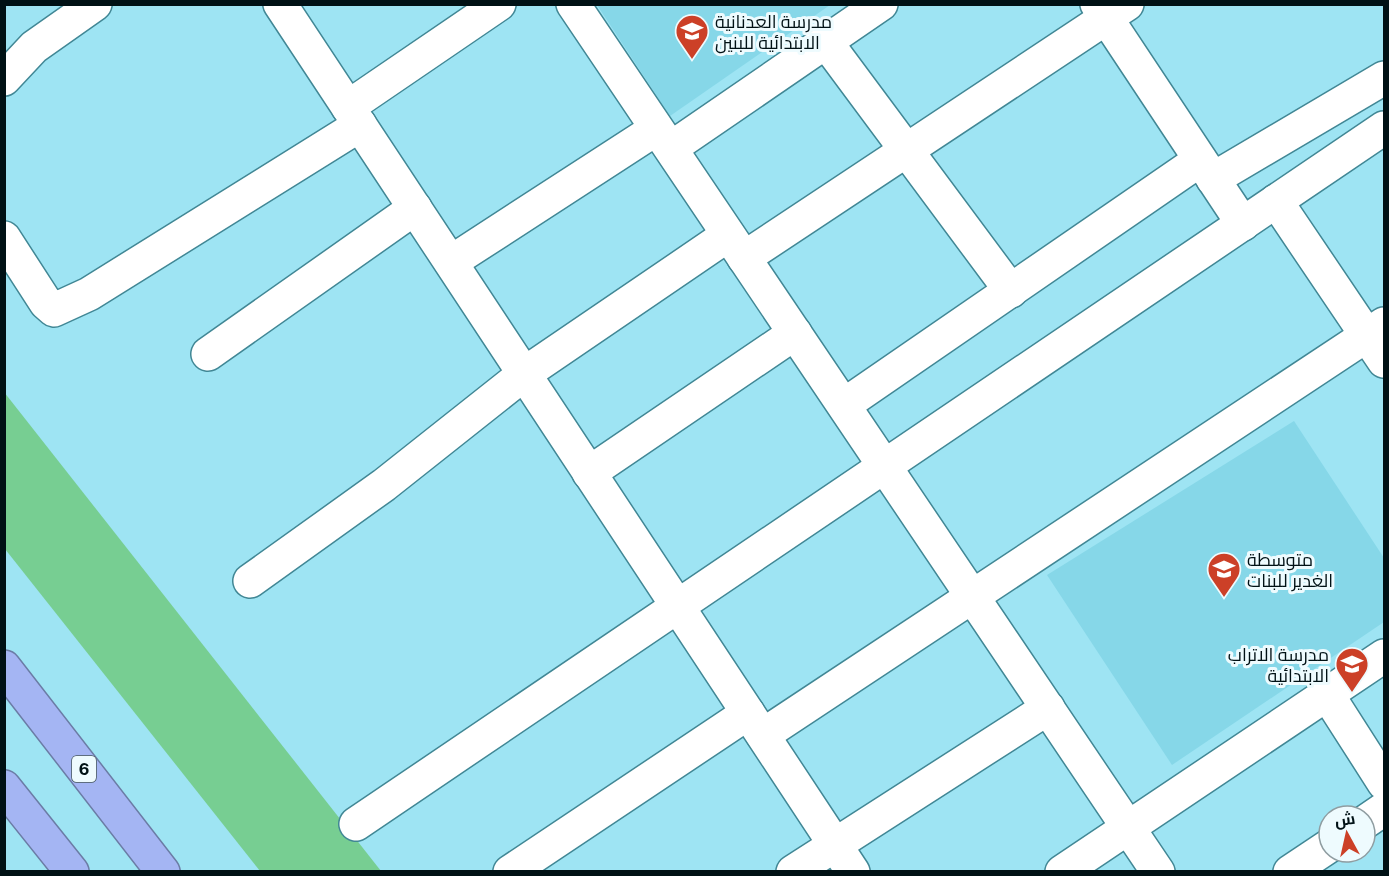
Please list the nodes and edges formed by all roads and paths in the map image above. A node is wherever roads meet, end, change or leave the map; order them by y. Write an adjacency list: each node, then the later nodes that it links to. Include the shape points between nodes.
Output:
1 (95, 4): 9 (street, via 34,47)
2 (280, 4): 10 (street)
3 (499, 4): 10 (street)
4 (573, 4): 12 (street)
5 (881, 4): 7 (street)
6 (1110, 9): 13 (street); 14 (street)
7 (826, 42): 12 (street); 13 (street)
8 (1384, 78): 14 (street)
9 (4, 79)
10 (354, 116): 16 (street); 18 (street, via 89,294 54,310)
11 (1384, 128): 15 (street)
12 (664, 139): 19 (street); 20 (street)
13 (906, 150): 19 (street); 21 (street)
14 (1207, 170): 17 (street); 21 (street)
15 (1276, 201): 17 (street); 23 (street)
16 (415, 208): 20 (street); 24 (street)
17 (1243, 224): 27 (street)
18 (4, 238)
19 (736, 246): 22 (street); 25 (street)
20 (451, 262): 25 (street)
21 (1011, 291): 26 (street)
22 (795, 333): 26 (street); 28 (street)
23 (1379, 340): 30 (street)
24 (208, 354)
25 (524, 374): 28 (street); 29 (street, via 384,485)
26 (843, 405): 27 (street)
27 (885, 466): 30 (street); 31 (street)
28 (589, 473): 31 (street)
29 (250, 581)
30 (972, 596): 35 (street); 36 (street)
31 (678, 606): 36 (street); 39 (street)
32 (1384, 656): 34 (street)
33 (4, 667): 44 (highway, 6)
34 (1327, 694): 37 (street); 40 (street)
35 (1048, 708): 40 (street); 41 (street)
36 (756, 724): 41 (street); 45 (street)
37 (1384, 783)
38 (4, 787): 43 (highway)
39 (356, 824)
40 (1128, 827): 48 (street); 49 (street)
41 (835, 844): 46 (street); 47 (street)
42 (1317, 854): 50 (street)
43 (72, 872)
44 (163, 872)
45 (510, 872)
46 (793, 872)
47 (853, 872)
48 (1062, 872)
49 (1158, 872)
50 (1290, 872)

